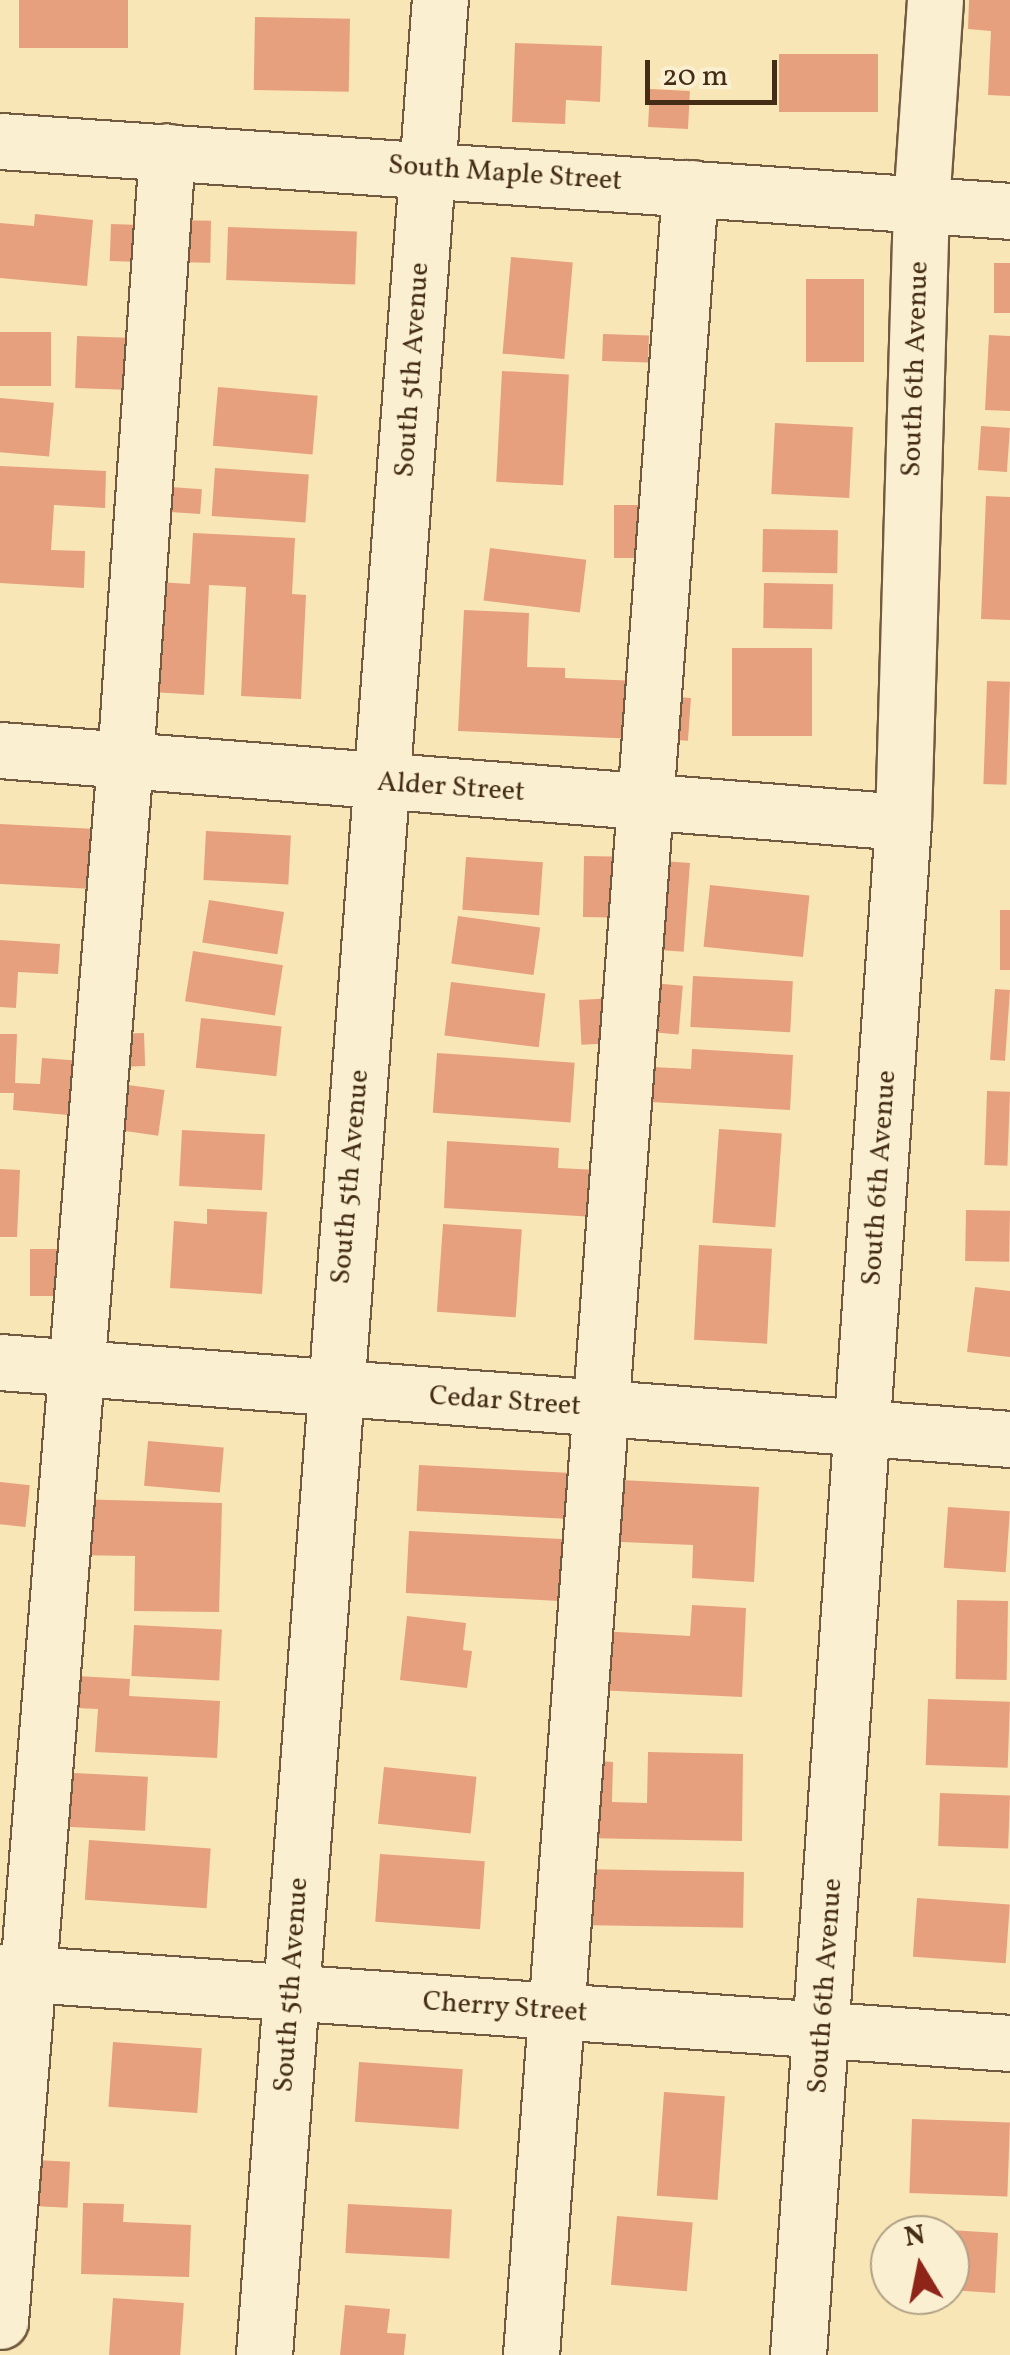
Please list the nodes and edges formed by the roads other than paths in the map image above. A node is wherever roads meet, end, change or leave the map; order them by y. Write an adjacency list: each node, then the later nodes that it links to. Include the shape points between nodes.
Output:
1 (440, 0): 5 (street, South 5th Avenue)
2 (935, 0): 7 (street, South 6th Avenue)
3 (0, 140): 4 (street, South Maple Street)
4 (166, 151): 5 (street, South Maple Street); 10 (street)
5 (427, 168): 6 (street, South Maple Street); 11 (street, South 5th Avenue)
6 (690, 188): 7 (street, South Maple Street); 12 (street)
7 (921, 206): 8 (street, South Maple Street); 13 (street, South 6th Avenue)
8 (1010, 211)
9 (0, 750): 10 (street, Alder Street)
10 (125, 761): 11 (street, Alder Street); 15 (street)
11 (386, 784): 12 (street, Alder Street); 16 (street, South 5th Avenue)
12 (647, 803): 13 (street, Alder Street); 17 (street)
13 (904, 822): 18 (street, South 6th Avenue)
14 (0, 1362): 15 (street, Cedar Street)
15 (75, 1368): 16 (street, Cedar Street); 20 (street)
16 (332, 1390): 17 (street, Cedar Street); 21 (street, South 5th Avenue)
17 (604, 1410): 18 (street, Cedar Street); 22 (street)
18 (864, 1429): 19 (street, Cedar Street); 23 (street, South 6th Avenue)
19 (1010, 1440)
20 (13, 1973): 21 (street, Cherry Street); 25 (street)
21 (292, 1992): 22 (street, Cherry Street); 26 (street, South 5th Avenue)
22 (556, 2011): 23 (street, Cherry Street); 27 (street)
23 (824, 2031): 24 (street, Cherry Street); 28 (street, South 6th Avenue)
24 (1010, 2044)
25 (0, 2321)
26 (264, 2355)
27 (531, 2355)
28 (798, 2355)

